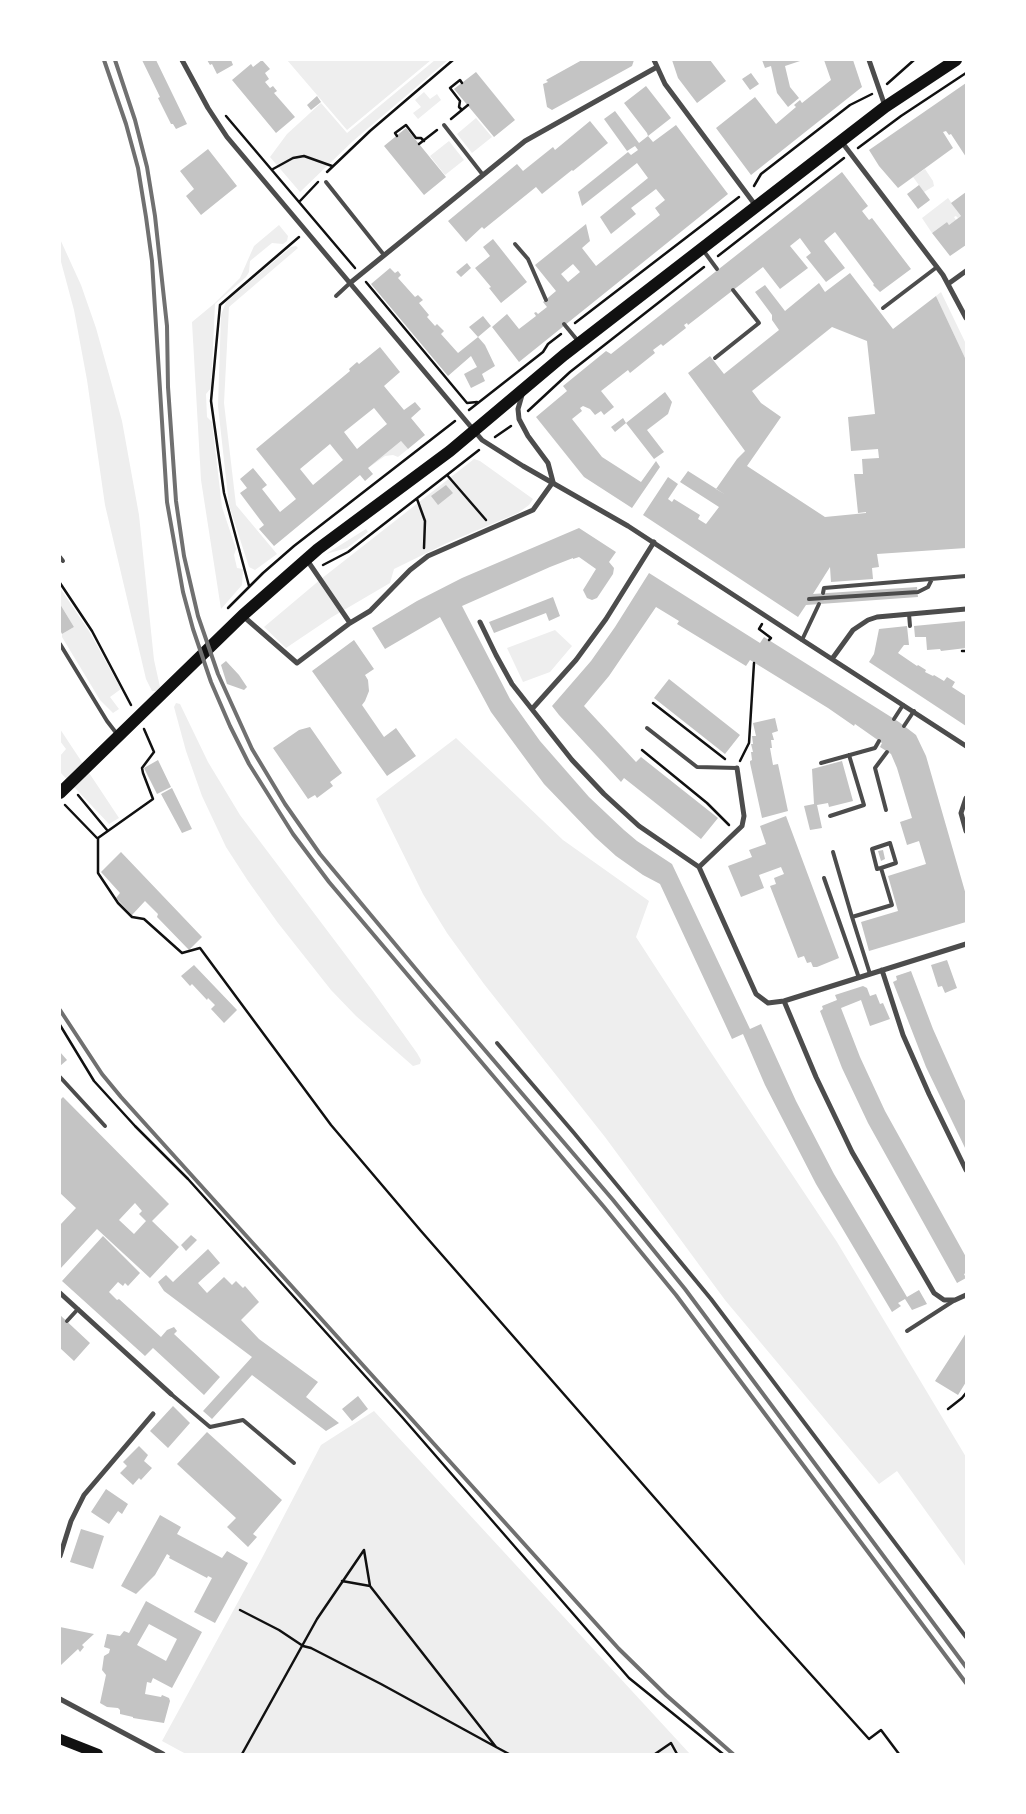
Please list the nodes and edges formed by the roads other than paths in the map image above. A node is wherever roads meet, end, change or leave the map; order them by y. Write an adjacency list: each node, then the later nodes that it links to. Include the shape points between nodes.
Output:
1 (182, 60): 18 (street, via 228,137)
2 (654, 60): 5 (street)
3 (869, 60): 6 (street)
4 (956, 60): 6 (main road)
5 (657, 67): 9 (street, via 531,137); 11 (street, via 668,88)
6 (885, 106): 8 (main road)
7 (444, 125): 9 (lane)
8 (841, 141): 11 (main road); 15 (street)
9 (483, 175): 14 (street)
10 (326, 182): 14 (lane)
11 (756, 206): 13 (main road)
12 (515, 244): 22 (lane, via 528,259)
13 (701, 248): 16 (lane); 26 (main road)
14 (384, 255): 18 (street)
15 (937, 267): 19 (street); 23 (lane)
16 (718, 269)
17 (964, 274): 19 (street)
18 (350, 283): 21 (lane); 29 (street)
19 (948, 284): 24 (street)
20 (733, 290): 27 (lane, via 759,323)
21 (336, 296)
22 (546, 300)
23 (884, 308)
24 (966, 318)
25 (564, 324): 26 (lane)
26 (579, 343): 28 (main road)
27 (715, 358)
28 (530, 385): 29 (main road); 30 (street, via 520,399 519,419 548,463)
29 (473, 431): 30 (street, via 486,444); 32 (main road, via 450,452)
30 (553, 482): 31 (street); 42 (street, via 533,510 428,556 370,610)
31 (654, 542): 44 (street); 48 (street, via 606,619 576,660)
32 (306, 559): 40 (main road); 42 (street)
33 (966, 576): 34 (lane)
34 (932, 579): 35 (lane, via 824,588); 36 (lane, via 928,587 918,592)
35 (823, 593)
36 (809, 599)
37 (819, 604): 44 (lane)
38 (966, 609): 39 (street)
39 (909, 614): 43 (lane); 46 (street, via 877,617 864,622 849,635)
40 (243, 615): 42 (street, via 297,663); 53 (main road)
41 (480, 622): 48 (street, via 512,684)
42 (350, 623)
43 (910, 626)
44 (802, 640): 46 (street)
45 (60, 644): 53 (lane)
46 (832, 659): 47 (street)
47 (903, 705): 49 (street); 50 (lane)
48 (532, 710): 66 (street, via 604,794 639,826)
49 (914, 711): 51 (lane); 55 (street)
50 (894, 719)
51 (904, 726)
52 (647, 728): 59 (lane, via 697,767)
53 (118, 735): 61 (main road)
54 (879, 741): 57 (lane, via 875,748)
55 (966, 746)
56 (887, 752): 62 (lane, via 875,768)
57 (848, 755): 58 (lane); 63 (lane, via 864,805)
58 (821, 764)
59 (737, 768): 66 (street, via 744,816 742,826)
60 (966, 798): 64 (street, via 961,813)
61 (62, 799)
62 (886, 810)
63 (830, 816)
64 (966, 831)
65 (833, 852): 69 (lane)
66 (700, 867): 74 (street, via 756,994 768,1003)
67 (881, 868): 67 (lane, via 896,863 890,843 872,849 878,869); 69 (lane, via 892,905)
68 (824, 878): 73 (lane)
69 (852, 917): 72 (lane)
70 (966, 944): 71 (street)
71 (882, 970): 72 (street); 78 (street, via 903,1035)
72 (870, 974): 73 (street)
73 (859, 978): 74 (street)
74 (784, 1001): 81 (street, via 852,1152 934,1293 944,1300)
75 (497, 1043): 89 (lane, via 711,1299)
76 (60, 1077): 77 (lane)
77 (105, 1126)
78 (966, 1170)
79 (60, 1293): 82 (street)
80 (966, 1295): 81 (street)
81 (955, 1300): 84 (lane)
82 (78, 1309): 83 (lane); 85 (street)
83 (67, 1321)
84 (908, 1332)
85 (171, 1394): 87 (lane, via 210,1427 243,1420)
86 (153, 1414): 88 (street, via 84,1495 71,1521)
87 (294, 1463)
88 (60, 1556)
89 (966, 1637)
90 (60, 1699): 92 (street)
91 (60, 1739): 93 (main road)
92 (152, 1751): 94 (street)
93 (98, 1754)
94 (163, 1754)

